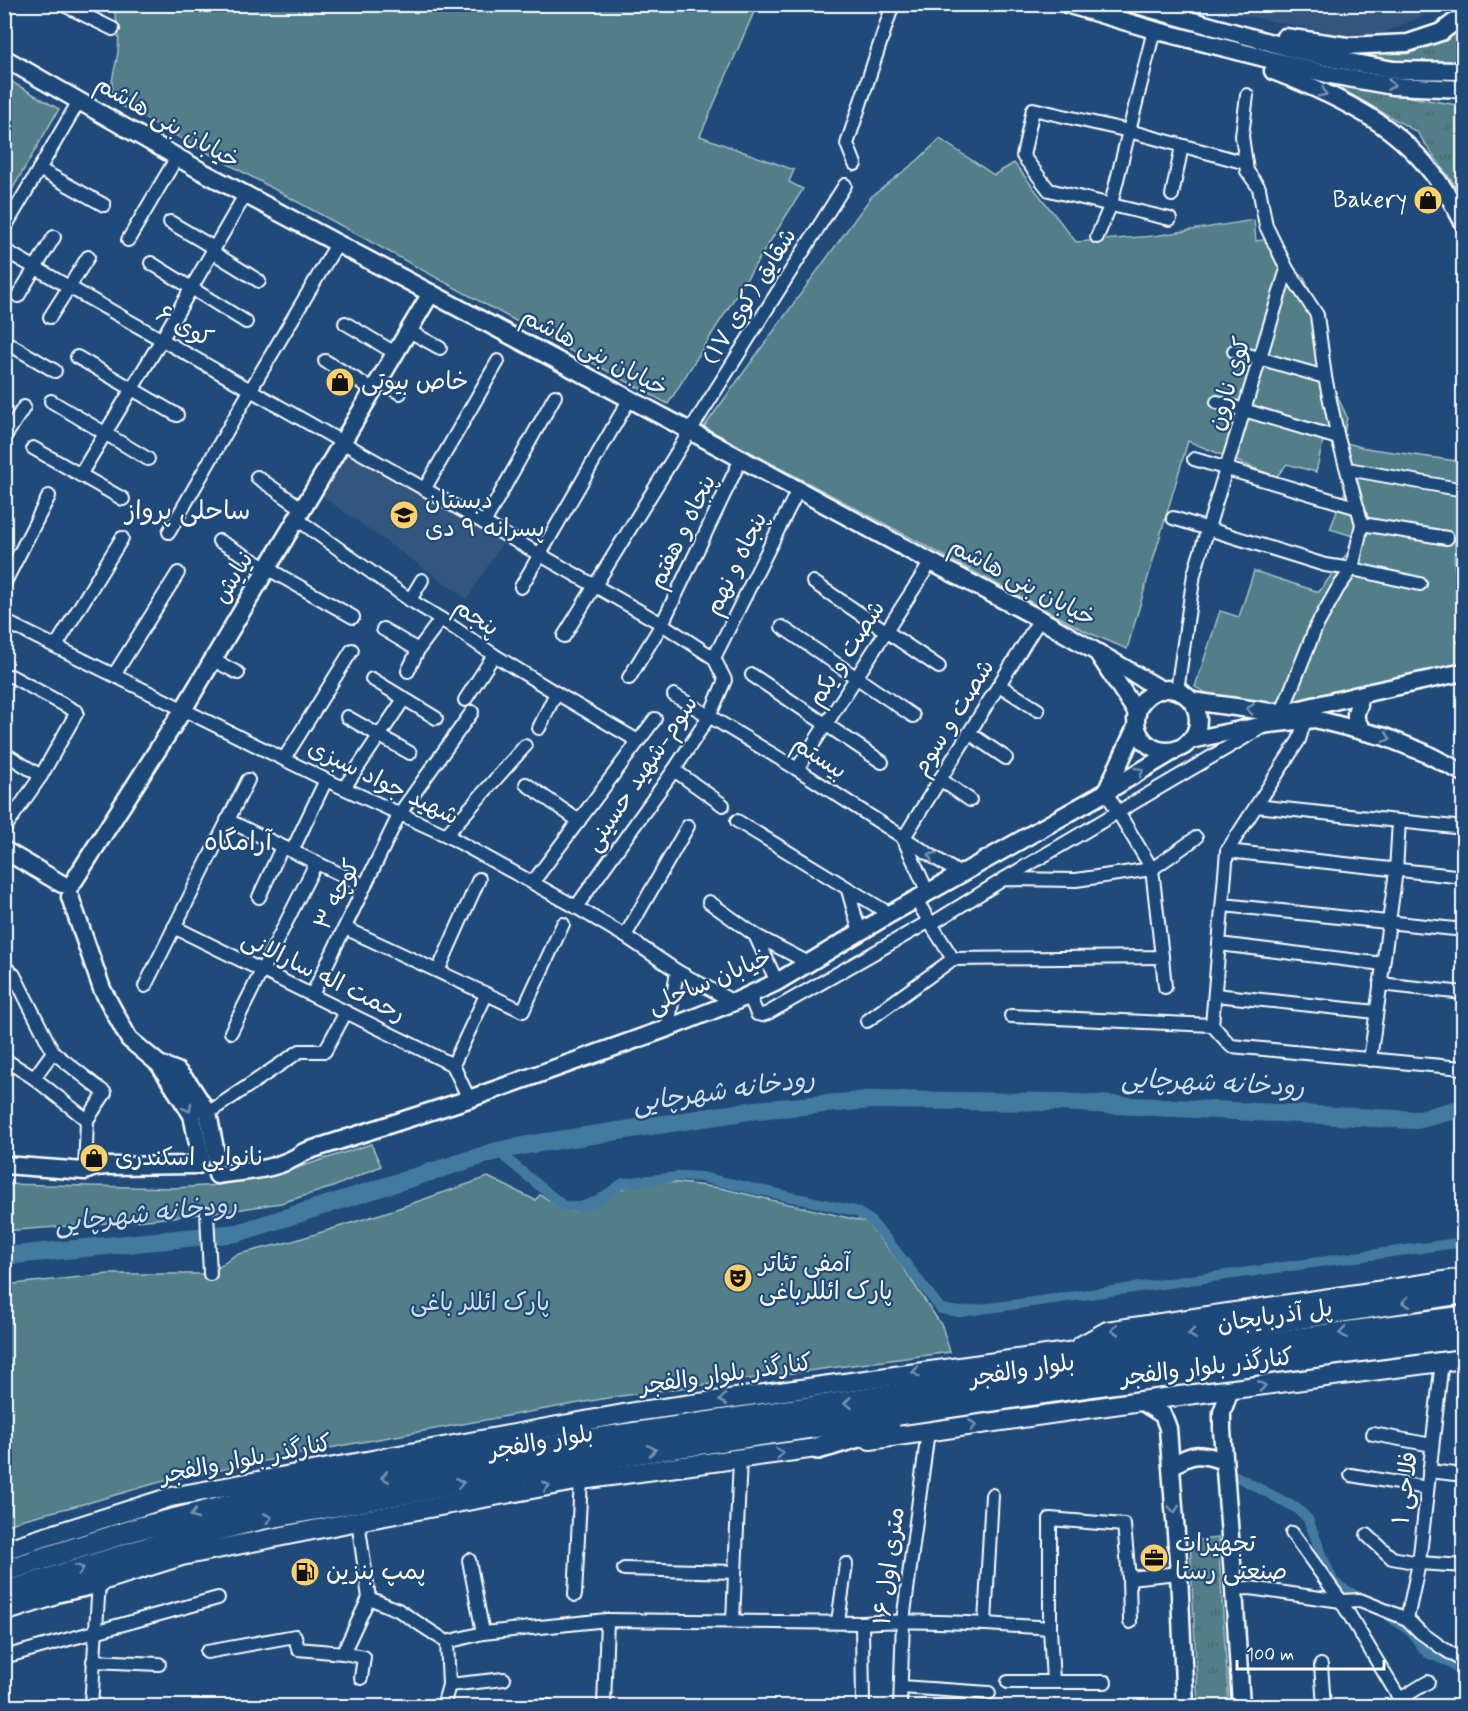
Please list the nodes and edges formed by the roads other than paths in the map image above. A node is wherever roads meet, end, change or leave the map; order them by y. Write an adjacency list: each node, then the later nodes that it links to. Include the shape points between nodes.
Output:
1 (62, 4): 7 (street)
2 (893, 4): 19 (street, via 847,144)
3 (1066, 4): 8 (street)
4 (1133, 4): 6 (street)
5 (1464, 15): 6 (street, via 1441,32 1408,44 1378,46 1347,46)
6 (1196, 22): 11 (street, via 1293,49 1383,68)
7 (113, 29)
8 (1154, 30): 9 (street); 15 (street)
9 (1191, 39): 12 (street, one-way to 12, via 1352,79 1393,86); 28 (street, one-way to 28, via 1291,77 1377,122 1421,159)
10 (4, 58): 14 (street, خیابان بنی هاشم)
11 (1464, 71)
12 (1464, 89)
13 (1247, 95): 18 (street, via 1242,136)
14 (79, 101): 17 (street, خیابان بنی هاشم); 20 (street)
15 (1129, 131): 16 (street); 24 (street); 24 (street, via 1033,109 1023,156 1049,190)
16 (1182, 146): 18 (street); 23 (street)
17 (177, 157): 22 (street, خیابان بنی هاشم); 32 (street)
18 (1246, 163): 39 (street, via 1258,189 1266,226)
19 (855, 164)
20 (39, 169): 25 (street); 29 (street)
21 (845, 185): 72 (street, شقایق (کوی ۱۷))
22 (245, 195): 33 (street, خیابان بنی هاشم); 35 (street)
23 (1172, 195)
24 (1111, 204): 26 (street); 31 (street)
25 (104, 205)
26 (1170, 219)
27 (170, 222): 35 (street)
28 (1464, 224)
29 (4, 229)
30 (54, 237): 38 (street)
31 (1097, 237)
32 (128, 240)
33 (337, 244): 43 (street, خیابان بنی هاشم); 62 (street)
34 (4, 250): 38 (street, کوی ۶)
35 (213, 250): 40 (street); 42 (street)
36 (88, 257): 41 (street)
37 (151, 263): 42 (street)
38 (36, 267): 41 (street, کوی ۶); 44 (street)
39 (1287, 268): 55 (street, کوی نارون); 59 (street, via 1317,315)
40 (259, 281)
41 (69, 286): 45 (street); 49 (street, کوی ۶)
42 (191, 289): 46 (street); 49 (street)
43 (431, 294): 48 (street, نیایش); 65 (street, خیابان بنی هاشم)
44 (18, 296)
45 (50, 317)
46 (246, 322)
47 (345, 323): 53 (street)
48 (409, 331): 51 (street); 53 (street, نیایش)
49 (162, 339): 61 (street); 62 (street, کوی ۶)
50 (4, 341): 58 (street)
51 (440, 348)
52 (1234, 351): 55 (street)
53 (395, 353): 60 (street, نیایش)
54 (77, 357): 61 (street)
55 (1260, 358): 59 (street); 69 (street, کوی نارون)
56 (325, 361): 60 (street)
57 (498, 361): 84 (street)
58 (55, 371)
59 (1325, 377): 74 (street)
60 (376, 385): 63 (street); 75 (street, نیایش)
61 (132, 389): 70 (street); 73 (street)
62 (251, 389): 75 (street, کوی ۶); 95 (street)
63 (400, 393)
64 (555, 396): 92 (street)
65 (629, 400): 72 (street, خیابان بنی هاشم); 99 (street)
66 (51, 401): 73 (street)
67 (1217, 402): 69 (street)
68 (24, 407): 71 (street, via 8,432)
69 (1244, 410): 74 (street); 80 (street, کوی نارون)
70 (177, 415)
71 (4, 430)
72 (690, 431): 78 (street, خیابان بنی هاشم); 109 (street, شقایق (کوی ۱۷))
73 (105, 433): 77 (street); 82 (street)
74 (1338, 438): 81 (street)
75 (343, 441): 84 (street); 90 (street, نیایش)
76 (33, 448): 82 (street)
77 (148, 459)
78 (741, 459): 85 (street, خیابان بنی هاشم); 115 (street, پنجاه و هفتم)
79 (1194, 459): 80 (street)
80 (1226, 469): 89 (street); 94 (street, کوی نارون)
81 (1348, 469): 86 (street); 89 (street)
82 (80, 475): 88 (street)
83 (257, 477): 90 (street, پنجم)
84 (425, 488): 92 (street)
85 (798, 490): 100 (street, خیابان بنی هاشم); 125 (street, پنجاه و نهم)
86 (1464, 490)
87 (49, 496): 106 (street)
88 (123, 499)
89 (1358, 508): 93 (street)
90 (300, 514): 101 (street, نیایش); 110 (street, پنجم)
91 (1173, 518): 94 (street)
92 (484, 523): 99 (street)
93 (1362, 524): 97 (street); 102 (street)
94 (1207, 529): 102 (street, via 1324,565); 139 (street, کوی نارون)
95 (169, 532)
96 (122, 538): 120 (street)
97 (1447, 538)
98 (219, 541): 101 (street)
99 (540, 555): 108 (street); 109 (street)
100 (931, 562): 113 (street, خیابان بنی هاشم); 118 (street, شصت و یکم)
101 (267, 569): 111 (street); 126 (street, نیایش)
102 (1352, 569): 107 (street); 149 (street, via 1316,627)
103 (178, 573): 131 (street)
104 (422, 580): 110 (street)
105 (813, 582): 118 (street)
106 (4, 584)
107 (1420, 584)
108 (521, 587)
109 (595, 587): 115 (street); 119 (street, شقایق (کوی ۱۷))
110 (410, 600): 112 (street, پنجم)
111 (352, 617)
112 (441, 619): 123 (street); 124 (street, پنجم)
113 (1040, 619): 121 (street, خیابان بنی هاشم); 138 (street, شصت و سوم)
114 (4, 621): 120 (street, شهید جواد سبزی)
115 (662, 624): 125 (street); 135 (street, پنجاه و هفتم)
116 (782, 627): 134 (street)
117 (383, 629): 123 (street)
118 (886, 632): 127 (street); 134 (street, شصت و یکم)
119 (564, 636)
120 (56, 646): 131 (street, شهید جواد سبزی)
121 (1095, 649): 139 (street, خیابان بنی هاشم); 156 (street)
122 (352, 650): 170 (street)
123 (418, 650): 128 (street)
124 (494, 655): 140 (street, پنجم); 143 (street)
125 (714, 658): 150 (street, سوم-شهید حسینی, via 725,680)
126 (213, 660): 130 (street); 146 (street, نیایش)
127 (939, 667)
128 (408, 671)
129 (1464, 672): 151 (street)
130 (238, 673)
131 (114, 675): 146 (street, شهید جواد سبزی)
132 (752, 675): 157 (street)
133 (11, 676): 175 (street, via 77,712)
134 (856, 677): 152 (street); 157 (street, شصت و یکم)
135 (628, 678)
136 (372, 679): 142 (street)
137 (1464, 681): 145 (street)
138 (999, 685): 147 (street); 161 (street, شصت و سوم)
139 (1170, 690): 144 (street); 156 (street, via 1153,692 1146,698)
140 (556, 693): 159 (street); 164 (street, پنجم)
141 (674, 694): 150 (street, بیستم)
142 (404, 699): 154 (street); 162 (street)
143 (465, 700)
144 (1192, 701): 149 (street, one-way to 144); 163 (street, via 1198,725)
145 (1359, 705): 151 (street); 160 (street, via 1355,713)
146 (183, 710): 170 (street, شهید جواد سبزی); 209 (street, نیایش)
147 (1038, 710)
148 (472, 712): 186 (street, کوچه ۳)
149 (1282, 712): 151 (street)
150 (710, 715): 172 (street, بیستم); 173 (street, سوم-شهید حسینی)
151 (1310, 715): 158 (street); 160 (street); 184 (street, via 1299,740)
152 (914, 716)
153 (346, 717): 162 (street)
154 (436, 718)
155 (655, 719): 164 (street)
156 (1136, 720): 166 (street, via 1139,735 1150,747); 181 (street)
157 (826, 724): 171 (street); 172 (street, شصت و یکم)
158 (1269, 724): 163 (street); 185 (street)
159 (539, 728)
160 (1363, 731): 174 (street, one-way to 174, via 1425,753)
161 (969, 733): 169 (street); 176 (street, شصت و سوم)
162 (379, 736): 168 (street); 180 (street)
163 (1191, 740): 166 (street)
164 (638, 741): 189 (street)
165 (525, 746): 194 (street)
166 (1174, 751): 181 (street, خیابان ساحلی, one-way to 166)
167 (4, 753): 175 (street)
168 (410, 753)
169 (1006, 758)
170 (284, 759): 178 (street, شهید جواد سبزی)
171 (882, 762)
172 (797, 769): 195 (street, بیستم)
173 (674, 770): 183 (street); 215 (street, سوم-شهید حسینی)
174 (1464, 773)
175 (41, 776): 192 (street)
176 (940, 779): 182 (street); 195 (street, شصت و سوم)
177 (248, 780): 187 (street)
178 (326, 780): 180 (street, شهید جواد سبزی); 197 (street)
179 (526, 784): 189 (street)
180 (344, 788): 186 (street, شهید جواد سبزی)
181 (1106, 792): 185 (street); 203 (street, خیابان ساحلی)
182 (970, 800)
183 (723, 805)
184 (1256, 806): 190 (street); 199 (street)
185 (1118, 811): 201 (street); 206 (street)
186 (400, 813): 194 (street, شهید جواد سبزی); 208 (street, کوچه ۳)
187 (227, 820): 197 (street); 220 (street)
188 (737, 820): 210 (street)
189 (579, 821): 207 (street)
190 (1399, 821): 193 (street); 202 (street)
191 (688, 826): 225 (street)
192 (4, 828)
193 (1464, 828)
194 (446, 835): 207 (street, شهید جواد سبزی)
195 (903, 838): 203 (street, بیستم, one-way to 195); 212 (street)
196 (1196, 838): 201 (street)
197 (287, 849): 200 (street); 211 (street)
198 (4, 850): 209 (street)
199 (1227, 851): 202 (street); 214 (street)
200 (316, 863): 208 (street); 232 (street)
201 (1152, 869): 206 (street, via 1076,880); 227 (street)
202 (1396, 871): 204 (street); 217 (street)
203 (960, 874): 212 (street, خیابان ساحلی)
204 (1464, 877)
205 (479, 879): 233 (street)
206 (1004, 879): 218 (street)
207 (533, 882): 215 (street, شهید جواد سبزی)
208 (365, 886): 221 (street, کوچه ۳)
209 (68, 888): 254 (street, via 102,989 129,1039)
210 (848, 890): 216 (street); 223 (street)
211 (259, 897)
212 (922, 897): 216 (street, خیابان ساحلی); 218 (street)
213 (709, 902): 224 (street)
214 (1223, 905): 217 (street); 226 (street)
215 (576, 907): 225 (street, شهید جواد سبزی)
216 (890, 914): 223 (street, خیابان ساحلی)
217 (1389, 922): 222 (street); 230 (street)
218 (931, 923): 228 (street); 243 (street, شهید جواد سبزی, via 768,1013 757,1014)
219 (563, 924): 241 (street, via 523,1011)
220 (174, 927): 232 (street, رحمت اله سارالانی); 237 (street)
221 (345, 928): 233 (street); 240 (street, کوچه ۳)
222 (1464, 930)
223 (860, 933): 229 (street, خیابان ساحلی)
224 (755, 935): 229 (street); 235 (street)
225 (625, 936): 234 (street, شهید جواد سبزی)
226 (1219, 944): 230 (street); 242 (street)
227 (1162, 957): 228 (street); 238 (street)
228 (952, 959): 247 (street)
229 (809, 963): 235 (street, خیابان ساحلی)
230 (1383, 964): 236 (street)
231 (4, 966): 251 (street, via 14,975)
232 (263, 971): 240 (street, رحمت اله سارالانی); 250 (street)
233 (438, 971): 241 (street)
234 (677, 971): 243 (street, شهید جواد سبزی); 249 (street)
235 (777, 982): 243 (street, خیابان ساحلی)
236 (1380, 984): 239 (street); 245 (street)
237 (145, 986)
238 (1165, 987)
239 (1464, 993)
240 (312, 995): 244 (street, رحمت اله سارالانی)
241 (486, 995): 255 (street)
242 (1215, 995): 245 (street); 248 (street)
243 (742, 998): 249 (street, خیابان ساحلی)
244 (346, 1012): 255 (street, رحمت اله سارالانی); 259 (street, via 325,1051 300,1051)
245 (1376, 1012): 253 (street)
246 (1011, 1016): 248 (street)
247 (867, 1021)
248 (1212, 1025): 253 (street, via 1231,1046)
249 (668, 1028): 258 (street, خیابان ساحلی)
250 (231, 1032)
251 (53, 1052): 257 (street); 260 (street, via 105,1093)
252 (4, 1059): 257 (street)
253 (1370, 1060): 256 (street)
254 (159, 1064): 259 (street, via 177,1071); 262 (street, one-way to 262, via 192,1115)
255 (453, 1065): 258 (street)
256 (1462, 1068)
257 (34, 1078): 260 (street)
258 (469, 1099): 262 (street, خیابان ساحلی, via 262,1168)
259 (208, 1113): 262 (street)
260 (87, 1120): 263 (street)
261 (4, 1166): 263 (street, خیابان ساحلی)
262 (209, 1166): 263 (street, خیابان ساحلی, via 108,1166)
263 (85, 1171)
264 (207, 1213): 265 (street)
265 (210, 1274)
266 (1464, 1278): 274 (main road, one-way to 274, via 1107,1330)
267 (1464, 1294): 268 (main road, کنارگذر بلوار والفجر)
268 (1438, 1297): 269 (main road, via 1455,1301); 274 (main road, کنارگذر بلوار والفجر, one-way to 274)
269 (1464, 1312)
270 (1464, 1317): 278 (highway, پل آذربایجان, one-way to 278)
271 (1464, 1337): 272 (highway, پل آذربایجان)
272 (1418, 1344): 273 (highway); 278 (highway, پل آذربایجان)
273 (1464, 1344): 277 (main road)
274 (1074, 1350): 275 (main road, کنارگذر بلوار والفجر)
275 (1015, 1358): 280 (main road); 300 (main road, کنارگذر بلوار والفجر, one-way to 300, via 634,1412 171,1497)
276 (1464, 1359): 277 (main road, کنارگذر بلوار والفجر)
277 (1442, 1361): 279 (main road, کنارگذر بلوار والفجر, one-way to 277); 285 (street, فلاحی ۱)
278 (1094, 1376): 280 (highway, بلوار والفجر); 282 (highway, بلوار والفجر)
279 (1230, 1390): 281 (main road, کنارگذر بلوار والفجر); 288 (street, via 1222,1412)
280 (889, 1397): 297 (highway, بلوار والفجر, one-way to 297, via 583,1441 254,1500)
281 (1141, 1401): 283 (main road, کنارگذر بلوار والفجر, one-way to 281); 289 (street, via 1163,1415)
282 (964, 1406): 286 (highway); 313 (highway, بلوار والفجر, one-way to 282, via 170,1541 260,1519 581,1461)
283 (928, 1431): 286 (main road, کنارگذر بلوار والفجر); 322 (street, ۱۶ متری اول)
284 (1373, 1434): 285 (street)
285 (1432, 1445): 290 (street, فلاحی ۱)
286 (818, 1448): 287 (main road, کنارگذر بلوار والفجر, one-way to 286)
287 (740, 1458): 293 (main road, کنارگذر بلوار والفجر); 308 (street)
288 (1224, 1461): 289 (street, via 1207,1455 1188,1455); 312 (street)
289 (1172, 1466): 309 (street, one-way to 309)
290 (1429, 1471): 292 (street); 294 (street, فلاحی ۱)
291 (1351, 1475): 294 (street)
292 (1464, 1475)
293 (581, 1480): 296 (main road, کنارگذر بلوار والفجر, one-way to 293); 314 (street)
294 (1427, 1488): 303 (street, فلاحی ۱)
295 (992, 1495): 327 (street)
296 (358, 1521): 311 (main road, کنارگذر بلوار والفجر, via 182,1556); 316 (street)
297 (140, 1528): 301 (highway); 307 (highway, بلوار والفجر)
298 (1292, 1533): 317 (street)
299 (1367, 1535): 303 (street, via 1392,1558)
300 (4, 1550)
301 (4, 1556)
302 (469, 1560): 330 (street)
303 (1419, 1563): 305 (street); 320 (street, فلاحی ۱)
304 (846, 1564): 324 (street)
305 (1464, 1566)
306 (624, 1569): 308 (street)
307 (4, 1571)
308 (735, 1572): 323 (street)
309 (1179, 1573): 310 (street); 358 (street)
310 (1129, 1578): 325 (street); 328 (street, via 1124,1525 1050,1519)
311 (99, 1582): 318 (highway); 319 (main road, کنارگذر بلوار والفجر); 329 (street)
312 (1234, 1588): 317 (street); 359 (street)
313 (4, 1593)
314 (575, 1594)
315 (218, 1598): 329 (street)
316 (369, 1598): 331 (street, via 398,1610); 333 (street)
317 (1341, 1601): 320 (street, via 1360,1600); 348 (street)
318 (4, 1603)
319 (4, 1612)
320 (1407, 1619): 336 (street)
321 (607, 1620): 323 (street); 330 (street); 355 (street)
322 (903, 1620): 326 (street); 327 (street); 346 (street, ۱۶ متری اول)
323 (733, 1622): 324 (street)
324 (838, 1622): 326 (street)
325 (1130, 1622)
326 (862, 1623): 356 (street)
327 (985, 1623): 328 (street)
328 (1050, 1628): 342 (street)
329 (95, 1632): 334 (street); 335 (street)
330 (483, 1633): 331 (street)
331 (447, 1642): 345 (street)
332 (207, 1652): 333 (street, via 294,1636 298,1649)
333 (343, 1653): 339 (street, via 364,1657)
334 (4, 1657)
335 (93, 1662): 337 (street); 351 (street)
336 (1464, 1662)
337 (159, 1664)
338 (1321, 1665): 360 (street)
339 (361, 1678)
340 (504, 1679): 345 (street)
341 (1008, 1682): 342 (street)
342 (1053, 1682): 343 (street)
343 (1105, 1682)
344 (1428, 1682): 348 (street)
345 (449, 1685): 352 (street)
346 (901, 1687): 347 (street); 357 (street, ۱۶ متری اول)
347 (989, 1692)
348 (1402, 1703)
349 (11, 1706): 350 (street)
350 (26, 1707)
351 (91, 1707)
352 (443, 1707)
353 (534, 1707): 354 (street)
354 (548, 1707)
355 (604, 1707)
356 (863, 1707)
357 (900, 1707)
358 (1185, 1707)
359 (1241, 1707)
360 (1324, 1707)

